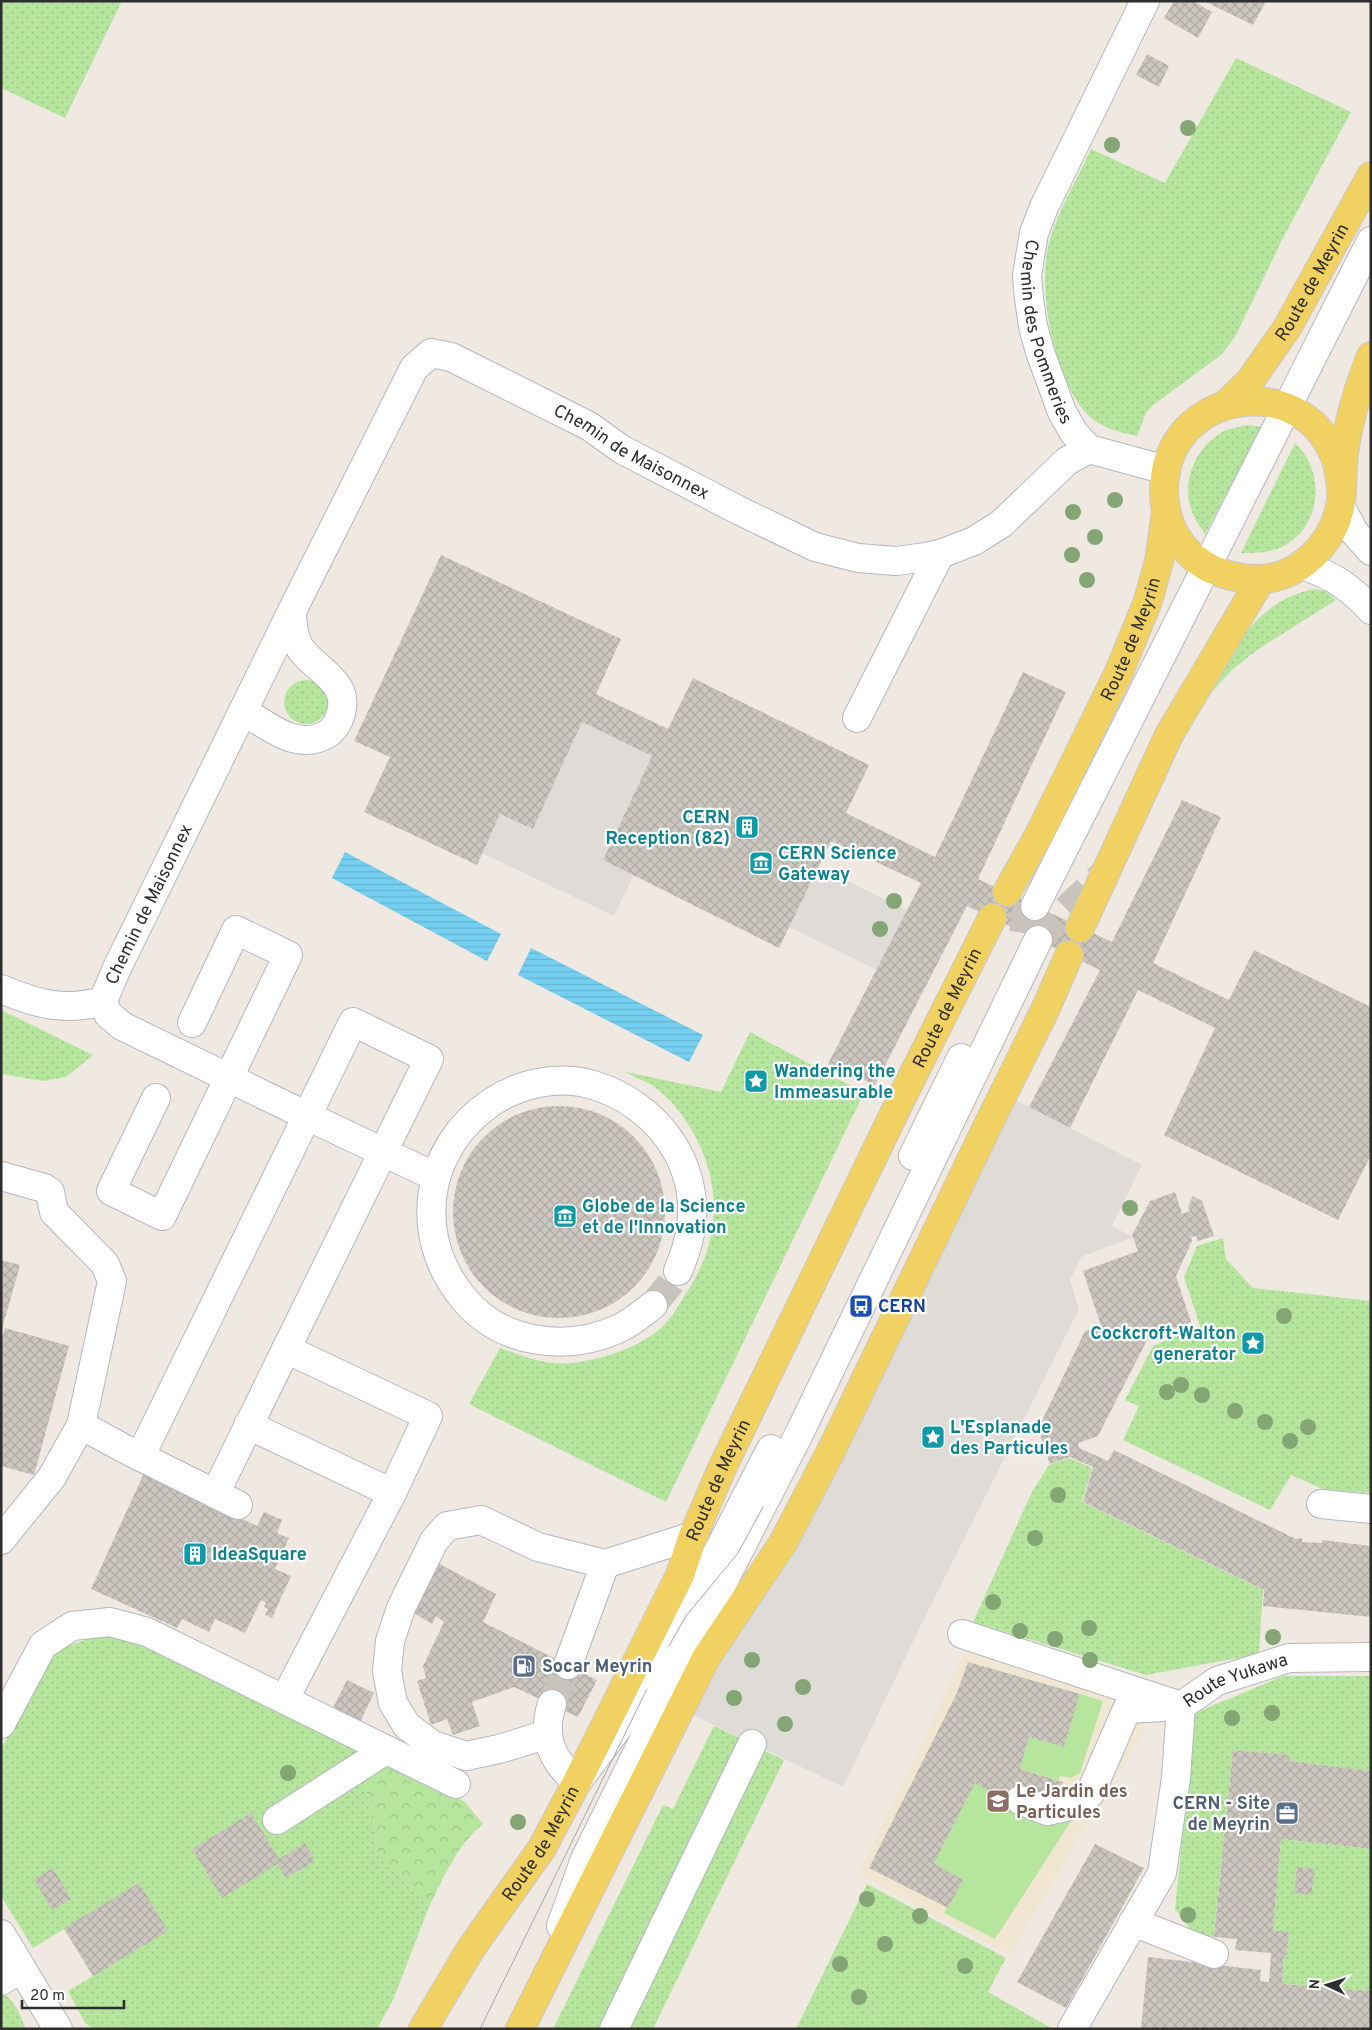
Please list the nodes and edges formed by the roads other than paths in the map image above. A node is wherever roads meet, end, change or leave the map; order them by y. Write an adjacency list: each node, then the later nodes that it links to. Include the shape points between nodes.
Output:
1 (1145, 1): 8 (street, Chemin des Pommeries, via 1044,207 1034,233 1027,276 1033,326 1047,374 1062,412)
2 (1371, 176): 6 (main road, Route de Meyrin, via 1287,328 1250,381)
3 (1371, 241): 7 (street)
4 (1371, 276): 7 (street)
5 (1371, 356): 10 (main road, via 1351,414 1344,449)
6 (1226, 404): 7 (main road, Route de Meyrin, via 1267,402); 9 (main road, Route de Meyrin, via 1194,422 1181,436)
7 (1294, 411): 10 (main road, via 1321,434 1334,454); 15 (street)
8 (1089, 450): 9 (street); 13 (street, Chemin de Maisonnex, via 1066,462 1001,524 974,541)
9 (1166, 470): 11 (main road, Route de Meyrin, via 1163,490)
10 (1341, 497): 12 (street, via 1355,533); 14 (main road, via 1335,524 1326,540)
11 (1166, 512): 15 (main road, Route de Meyrin, via 1181,543 1192,556); 21 (main road, Route de Meyrin, via 1159,561 1148,601 1119,672 1040,833)
12 (1371, 551)
13 (940, 554): 18 (street, Chemin de Maisonnex, via 896,561 858,558 815,547 621,449 589,426 451,357 431,353 414,368); 20 (street)
14 (1301, 565): 16 (main road, via 1289,572); 17 (street, via 1323,571 1356,593)
15 (1213, 570): 16 (main road, via 1240,578); 21 (street)
16 (1261, 579): 23 (main road, via 1170,735)
17 (1371, 610)
18 (292, 611): 19 (street, Chemin de Maisonnex); 19 (street, via 299,647 334,679 341,692 343,706 339,720 318,740 304,742 291,739)
19 (243, 711): 26 (street, Chemin de Maisonnex)
20 (857, 718)
21 (1030, 904)
22 (992, 918): 43 (main road, Route de Meyrin, via 906,1086 723,1466)
23 (1080, 928)
24 (1069, 955): 64 (main road, via 827,1460 784,1543 706,1658)
25 (1, 989): 26 (street, Chemin de Maisonnex, via 46,1006 76,1006)
26 (103, 1001): 28 (street, via 108,1014 122,1026)
27 (192, 1023): 28 (street, via 236,930 288,955)
28 (229, 1078): 29 (street, via 162,1216 111,1191); 30 (street)
29 (156, 1098)
30 (307, 1116): 31 (street); 31 (street, via 353,1022 429,1059); 39 (street)
31 (383, 1152): 33 (street); 36 (street)
32 (1, 1176): 37 (street, via 50,1192 54,1212 105,1264 112,1282)
33 (436, 1177): 34 (street, via 448,1146 462,1127 498,1097 542,1082 590,1084 612,1091 651,1117 679,1155 690,1193 691,1225 687,1249); 35 (street, via 431,1214 440,1261 465,1301 503,1329 544,1342 583,1341 620,1329)
34 (678, 1271)
35 (653, 1305)
36 (286, 1349): 38 (street); 40 (street, via 428,1416)
37 (81, 1425): 39 (street); 44 (street, via 52,1477)
38 (248, 1425): 39 (street, via 226,1500); 40 (street)
39 (140, 1457)
40 (392, 1493): 49 (street)
41 (1321, 1504): 42 (street)
42 (1371, 1509)
43 (693, 1536): 45 (street); 56 (main road, Route de Meyrin, via 680,1575)
44 (1, 1540)
45 (605, 1564): 48 (street); 53 (street, via 538,1548 481,1520 447,1526 434,1541 395,1624 387,1670 393,1703 407,1726 426,1740 466,1756)
46 (962, 1634): 51 (street)
47 (1371, 1657): 51 (street, Route Yukawa, via 1290,1658 1217,1681)
48 (568, 1665)
49 (292, 1685)
50 (552, 1704): 53 (street)
51 (1181, 1706): 58 (street, via 1127,1709 1090,1794 1066,1807 1047,1811); 60 (street, Route Yukawa, via 1176,1778 1162,1873)
52 (1, 1724): 55 (street, via 43,1645 72,1626 110,1622 148,1632)
53 (548, 1734): 56 (street, via 556,1760)
54 (752, 1744): 68 (street)
55 (386, 1750): 57 (street); 59 (street)
56 (577, 1782): 64 (street, via 647,1689 1030,936 799,1434 586,1859); 66 (main road, Route de Meyrin, via 542,1848 470,1950)
57 (456, 1784)
58 (1020, 1800)
59 (277, 1820)
60 (1134, 1922): 62 (street); 69 (street, Route Yukawa)
61 (1, 1934): 63 (street)
62 (1214, 1954)
63 (11, 1975): 65 (street)
64 (537, 1993): 67 (main road)
65 (58, 2029)
66 (423, 2029)
67 (520, 2029)
68 (614, 2029)
69 (1072, 2029)

